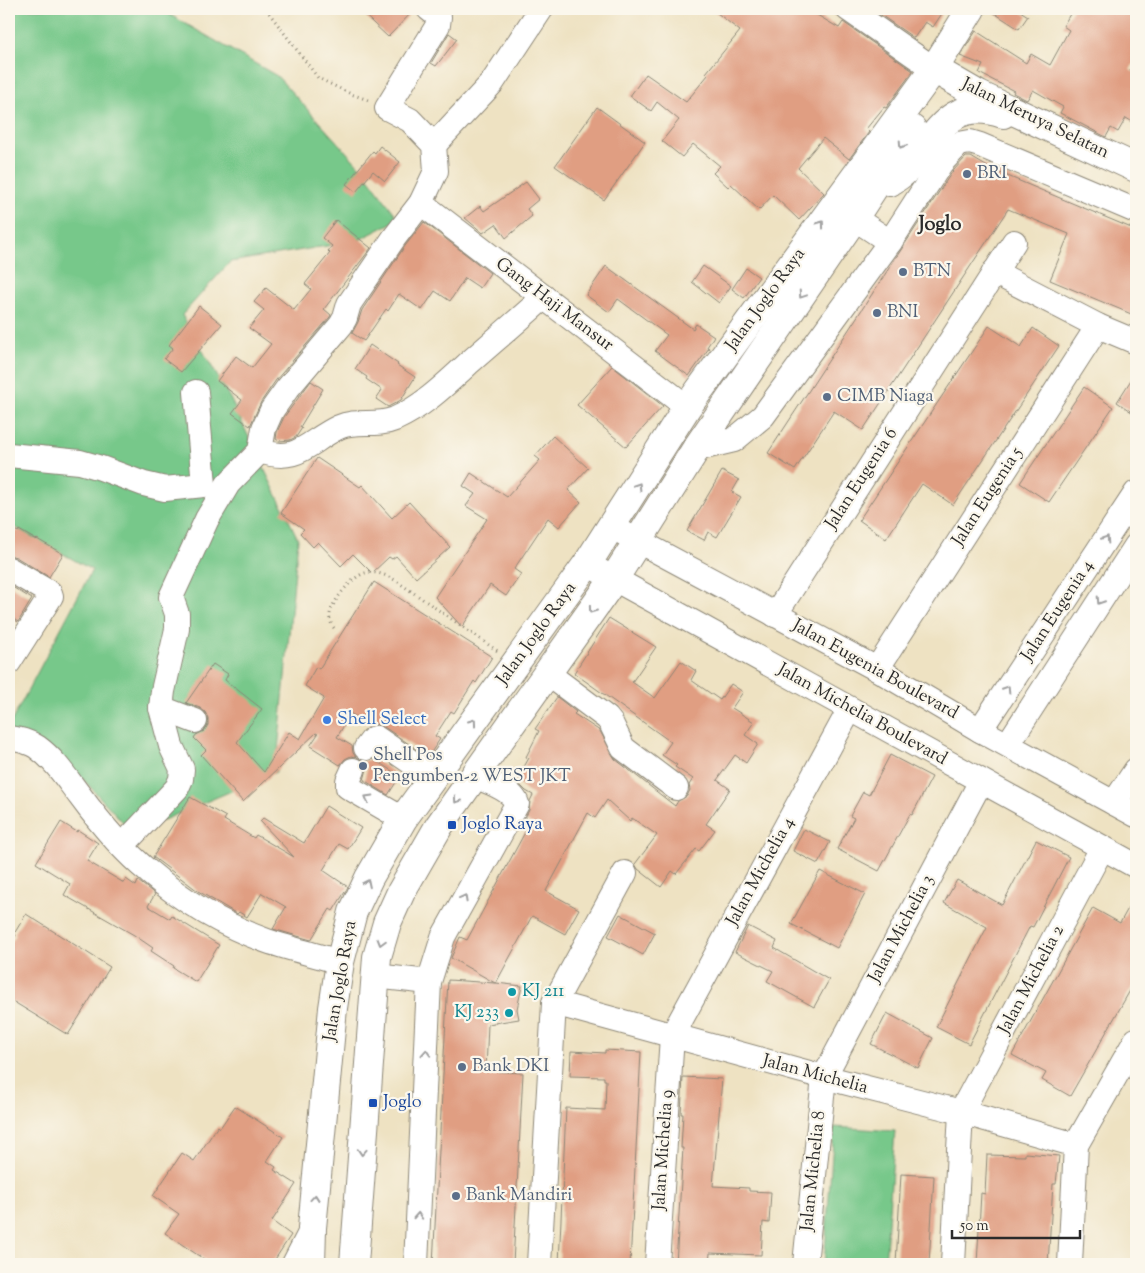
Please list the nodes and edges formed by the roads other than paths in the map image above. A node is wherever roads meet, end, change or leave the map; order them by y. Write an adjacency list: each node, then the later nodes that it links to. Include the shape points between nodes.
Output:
1 (429, 9): 7 (street, via 439,17 438,25 387,108 410,120)
2 (541, 9): 7 (street, via 492,83)
3 (848, 9): 5 (street)
4 (971, 9): 5 (main road, Jalan Joglo Raya)
5 (934, 69): 6 (main road, Jalan Meruya Selatan); 10 (main road, Jalan Joglo Raya, one-way to 10, via 932,90 923,112); 19 (main road, Jalan Joglo Raya, one-way to 5)
6 (1032, 120): 8 (main road, Jalan Meruya Selatan); 10 (main road, via 977,108 949,119 935,132 907,170)
7 (434, 145): 9 (street, via 436,171)
8 (1136, 168)
9 (421, 203): 15 (street, Gang Haji Mansur); 21 (street, via 349,304 341,325 272,410 264,428)
10 (860, 209): 12 (street); 20 (main road, Jalan Joglo Raya, one-way to 20)
11 (1136, 211): 12 (street, via 970,142 959,144 941,163)
12 (890, 242): 20 (street, via 763,416 734,440)
13 (1014, 242): 14 (street, Jalan Eugenia 6)
14 (994, 272): 16 (street); 32 (street, Jalan Eugenia 6)
15 (544, 297): 19 (street, Gang Haji Mansur); 21 (street, via 447,383 394,419 381,424 354,422 292,455)
16 (1098, 326): 17 (street); 34 (street, Jalan Eugenia 5)
17 (1136, 342)
18 (196, 392): 24 (street)
19 (688, 407): 26 (main road, Jalan Joglo Raya, one-way to 19)
20 (696, 449): 27 (main road, Jalan Joglo Raya)
21 (260, 451): 23 (street)
22 (9, 455): 24 (street, via 80,462 165,489)
23 (228, 484): 24 (street); 36 (street, via 206,519 170,597 177,614 177,629)
24 (204, 485)
25 (1136, 492): 39 (street, Jalan Eugenia 4, one-way to 25)
26 (612, 527): 27 (street, Jalan Eugenia Boulevard); 29 (main road, Jalan Joglo Raya)
27 (638, 540): 31 (main road, Jalan Joglo Raya); 32 (street, Jalan Eugenia Boulevard)
28 (1136, 546): 41 (street, Jalan Eugenia 4, one-way to 41)
29 (587, 564): 31 (street, Jalan Michelia Boulevard); 46 (main road, Jalan Joglo Raya, one-way to 29)
30 (9, 569): 33 (street, via 51,596)
31 (614, 579): 35 (main road, Jalan Joglo Raya, one-way to 35); 37 (street, Jalan Michelia Boulevard)
32 (775, 615): 34 (street, Jalan Eugenia Boulevard)
33 (9, 662)
34 (877, 669): 39 (street, Jalan Eugenia Boulevard)
35 (547, 673): 45 (main road, Jalan Joglo Raya); 48 (street, via 607,718 624,748)
36 (161, 708): 38 (street); 52 (street, via 171,746 182,769 181,779 177,788)
37 (850, 709): 47 (street, Jalan Michelia Boulevard); 62 (street, Jalan Michelia 4)
38 (194, 721)
39 (980, 730): 41 (street, Jalan Eugenia Boulevard)
40 (9, 738): 52 (street, via 36,746 51,759)
41 (1008, 744): 49 (street, Jalan Eugenia Boulevard)
42 (366, 748): 46 (street, via 376,738)
43 (353, 770): 51 (street, one-way to 43, via 348,786)
44 (1136, 770): 49 (street)
45 (474, 776): 57 (main road, Jalan Joglo Raya, one-way to 57, via 439,826 401,892 387,923); 58 (street, one-way to 45, via 443,937 517,804 516,799 501,788)
46 (433, 777): 51 (main road, Jalan Joglo Raya)
47 (980, 781): 53 (street, Jalan Michelia Boulevard); 64 (street, Jalan Michelia 3)
48 (676, 788)
49 (1114, 803): 50 (street, Jalan Eugenia Boulevard)
50 (1136, 815)
51 (403, 819): 56 (main road, Jalan Joglo Raya, one-way to 51, via 353,912)
52 (122, 846): 56 (street, via 154,877 219,919 266,940)
53 (1102, 848): 54 (street, Jalan Michelia Boulevard); 65 (street, Jalan Michelia 2)
54 (1136, 866)
55 (624, 873): 59 (street)
56 (340, 962): 60 (main road, Jalan Joglo Raya)
57 (375, 976): 58 (street); 61 (main road, Jalan Joglo Raya)
58 (429, 982): 71 (street, one-way to 58)
59 (554, 1003): 62 (street, Jalan Michelia); 72 (street)
60 (333, 1008): 61 (main road); 67 (main road, Jalan Joglo Raya, one-way to 60)
61 (372, 1010): 70 (main road, Jalan Joglo Raya, one-way to 70)
62 (672, 1036): 64 (street, Jalan Michelia); 73 (street, Jalan Michelia 9)
63 (1136, 1040): 66 (street)
64 (824, 1078): 65 (street, Jalan Michelia); 74 (street, Jalan Michelia 8)
65 (962, 1112): 66 (street, Jalan Michelia); 75 (street)
66 (1076, 1145): 76 (street)
67 (312, 1228): 68 (street); 69 (main road, Jalan Joglo Raya)
68 (294, 1264)
69 (311, 1264)
70 (354, 1264)
71 (416, 1264)
72 (539, 1264)
73 (656, 1264)
74 (805, 1264)
75 (953, 1264)
76 (1070, 1264)

